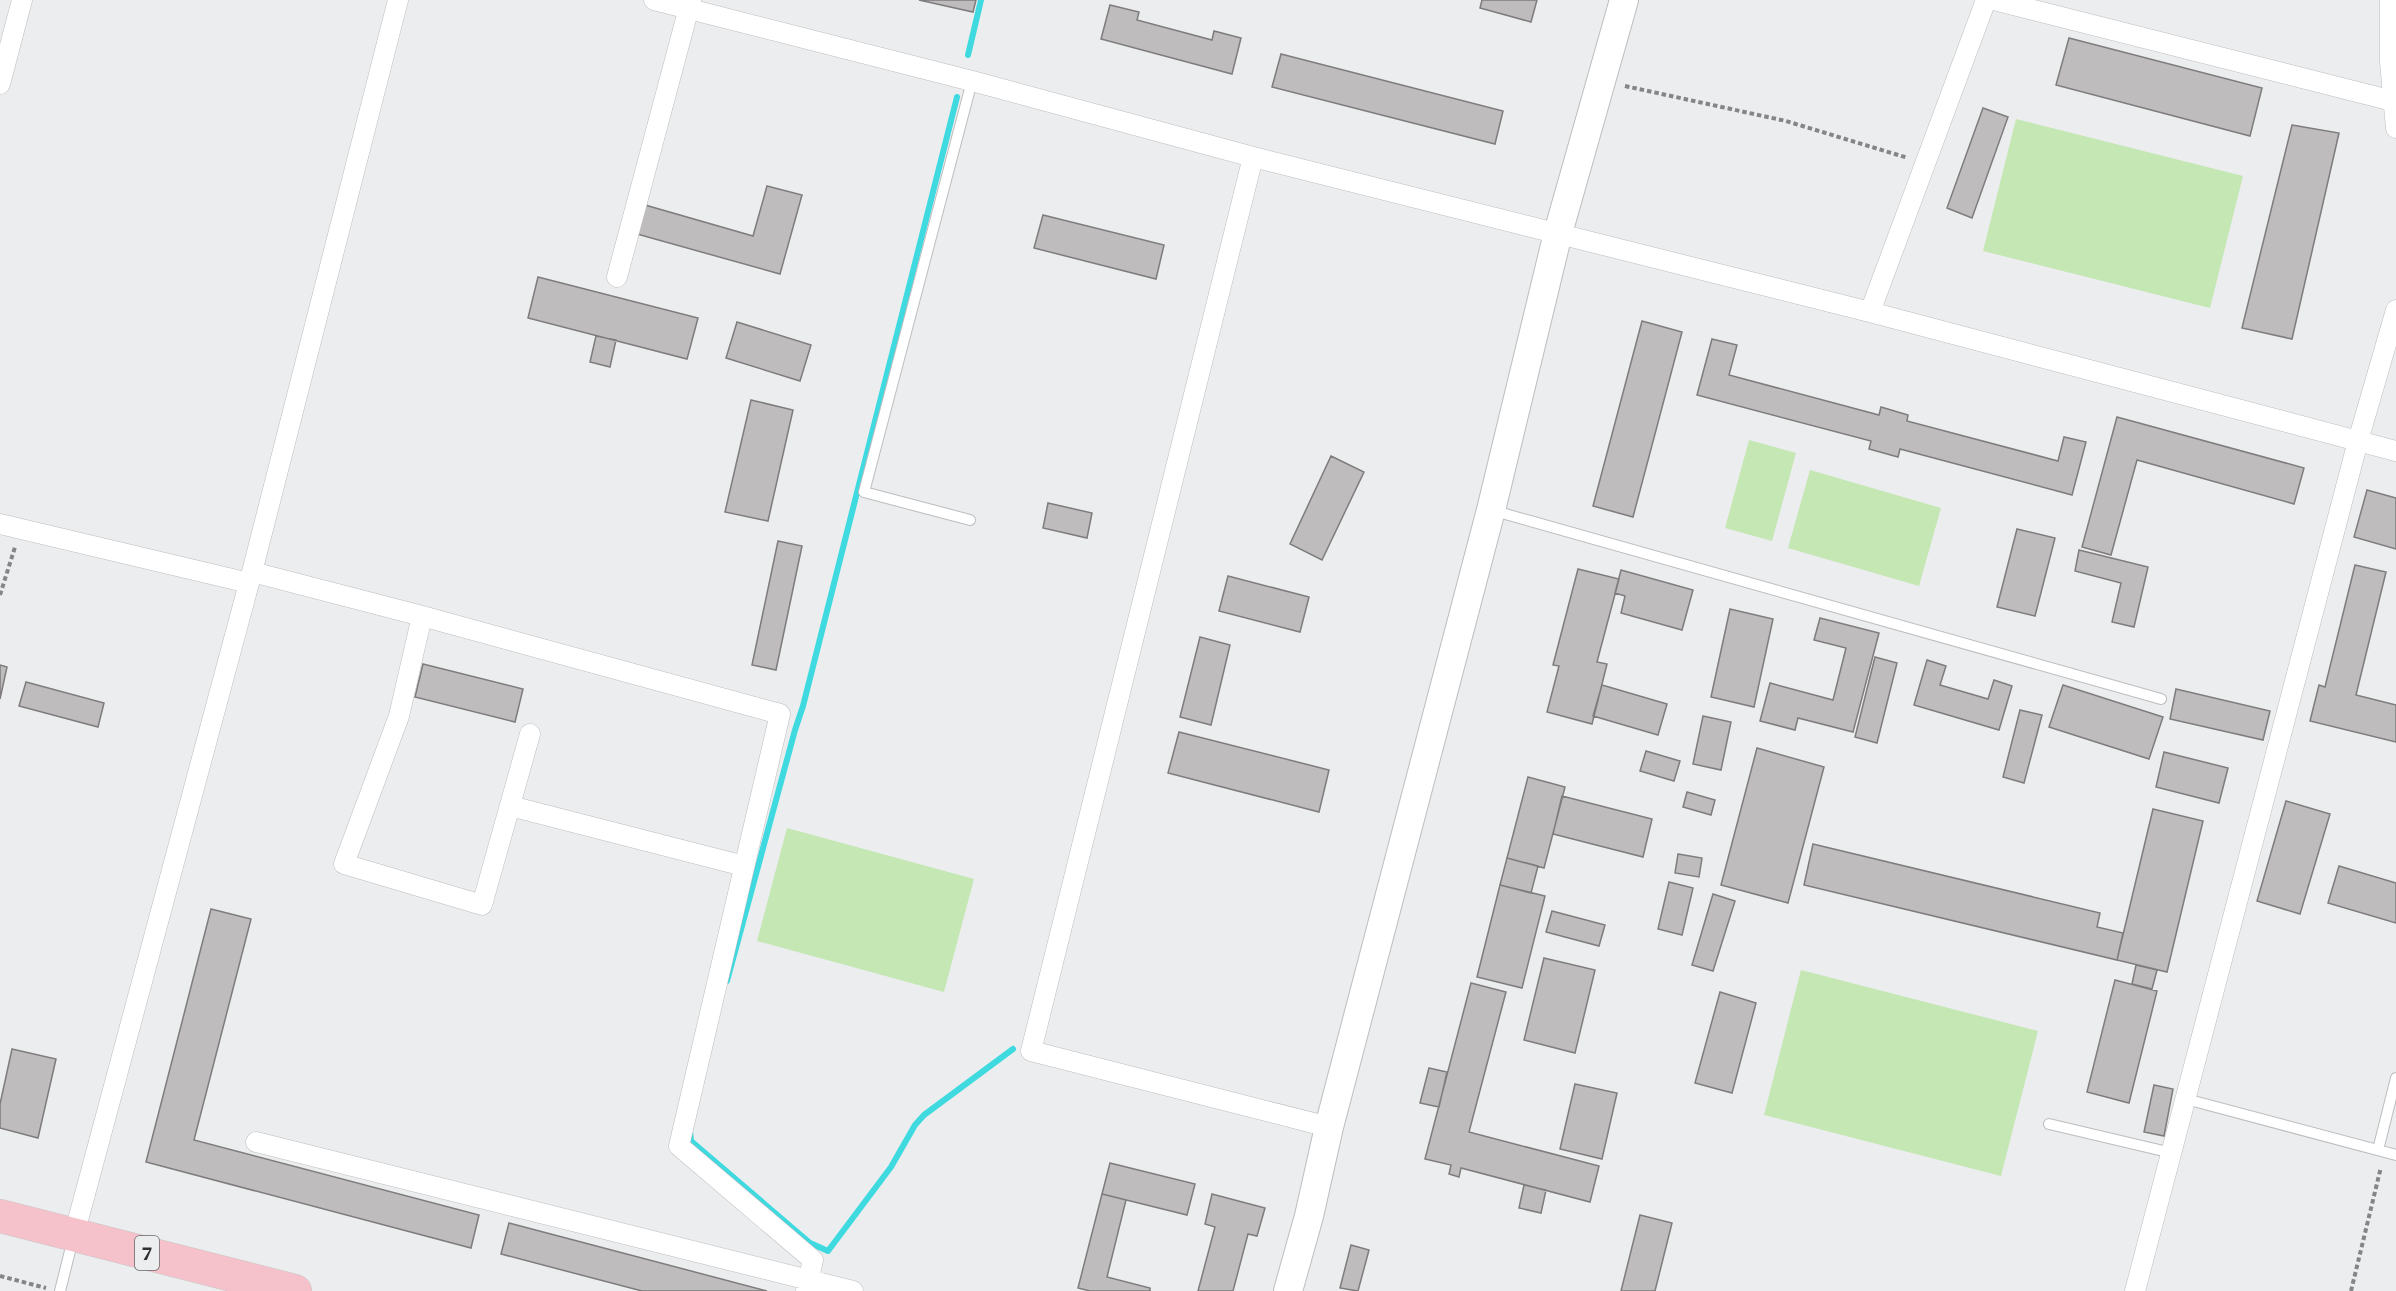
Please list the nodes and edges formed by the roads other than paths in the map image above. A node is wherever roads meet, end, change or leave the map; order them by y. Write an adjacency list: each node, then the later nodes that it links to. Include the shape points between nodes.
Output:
1 (22, 0): 10 (street)
2 (398, 0): 23 (street)
3 (654, 0): 8 (street)
4 (1624, 0): 14 (street)
5 (1986, 0): 17 (street)
6 (1994, 0): 11 (street)
7 (2390, 0): 11 (street)
8 (690, 4): 9 (street); 15 (street)
9 (972, 81): 13 (street); 21 (lane, via 864,492)
10 (0, 84)
11 (2393, 101): 12 (street)
12 (2396, 128)
13 (1253, 157): 14 (street); 32 (street, via 1031,1050)
14 (1558, 233): 17 (street); 20 (street)
15 (617, 277)
16 (2396, 310): 18 (street)
17 (1870, 312): 18 (street)
18 (2358, 441): 19 (street); 30 (street)
19 (2396, 451)
20 (1491, 510): 25 (lane); 32 (street)
21 (970, 520)
22 (0, 524): 23 (street)
23 (251, 577): 24 (street); 38 (street)
24 (422, 616): 27 (street, via 399,716 344,864 482,904); 28 (street, via 780,714)
25 (2161, 699)
26 (530, 734): 27 (street)
27 (510, 806): 28 (street)
28 (744, 866): 39 (street, via 679,1146 813,1260)
29 (2396, 1078): 34 (lane)
30 (2186, 1100): 34 (lane); 35 (street)
31 (2049, 1124): 35 (lane)
32 (1329, 1127): 43 (street)
33 (256, 1142): 39 (street)
34 (2381, 1151): 36 (lane)
35 (2172, 1154): 44 (street)
36 (2396, 1155)
37 (0, 1216): 38 (highway, 7)
38 (74, 1235): 40 (lane); 41 (highway, 7)
39 (807, 1285): 42 (street)
40 (55, 1290)
41 (295, 1291)
42 (853, 1291)
43 (1288, 1291)
44 (2135, 1291)

